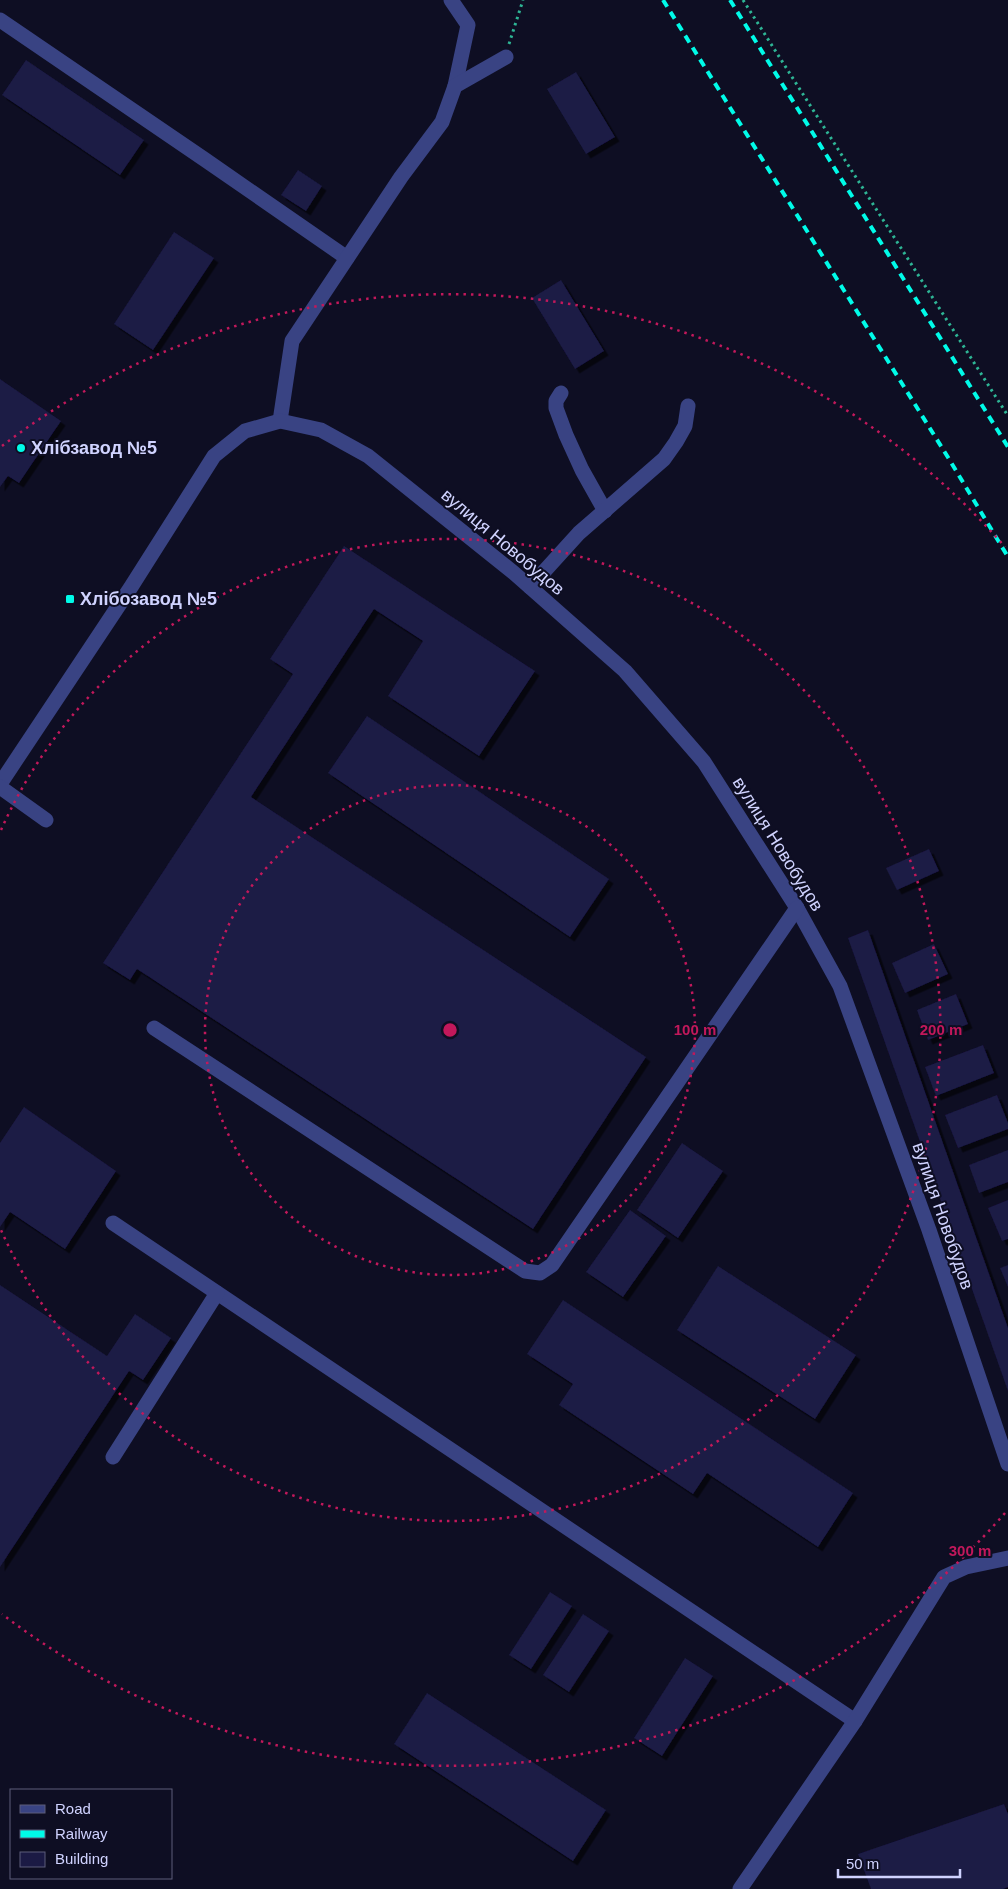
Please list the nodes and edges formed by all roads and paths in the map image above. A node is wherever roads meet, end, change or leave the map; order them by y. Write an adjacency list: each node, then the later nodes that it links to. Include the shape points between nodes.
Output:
1 (451, 0): 6 (street, via 468,25)
2 (523, 0): 5 (path)
3 (743, 0): 10 (path)
4 (0, 20): 7 (street)
5 (506, 57): 6 (street)
6 (455, 86): 7 (street, via 442,122)
7 (347, 258): 11 (street, via 292,341)
8 (561, 393): 12 (street, via 556,408 566,435)
9 (688, 406): 12 (street, via 685,426 664,459)
10 (1008, 416)
11 (280, 421): 13 (street, вулиця Новобудов, via 321,430 368,456); 14 (street, вулиця Новобудов, via 245,431 214,456)
12 (605, 511): 13 (street, via 579,533)
13 (530, 586): 16 (street, вулиця Новобудов, via 625,672 704,762)
14 (0, 786): 15 (street)
15 (46, 820)
16 (798, 908): 17 (street, via 552,1265 540,1273 525,1271); 21 (street, вулиця Новобудов, via 840,986 929,1230)
17 (154, 1028)
18 (113, 1223): 19 (street)
19 (217, 1293): 20 (street); 23 (street)
20 (113, 1456)
21 (1008, 1464)
22 (1008, 1558): 23 (street, via 966,1567 944,1577)
23 (855, 1721): 24 (street)
24 (740, 1889)

